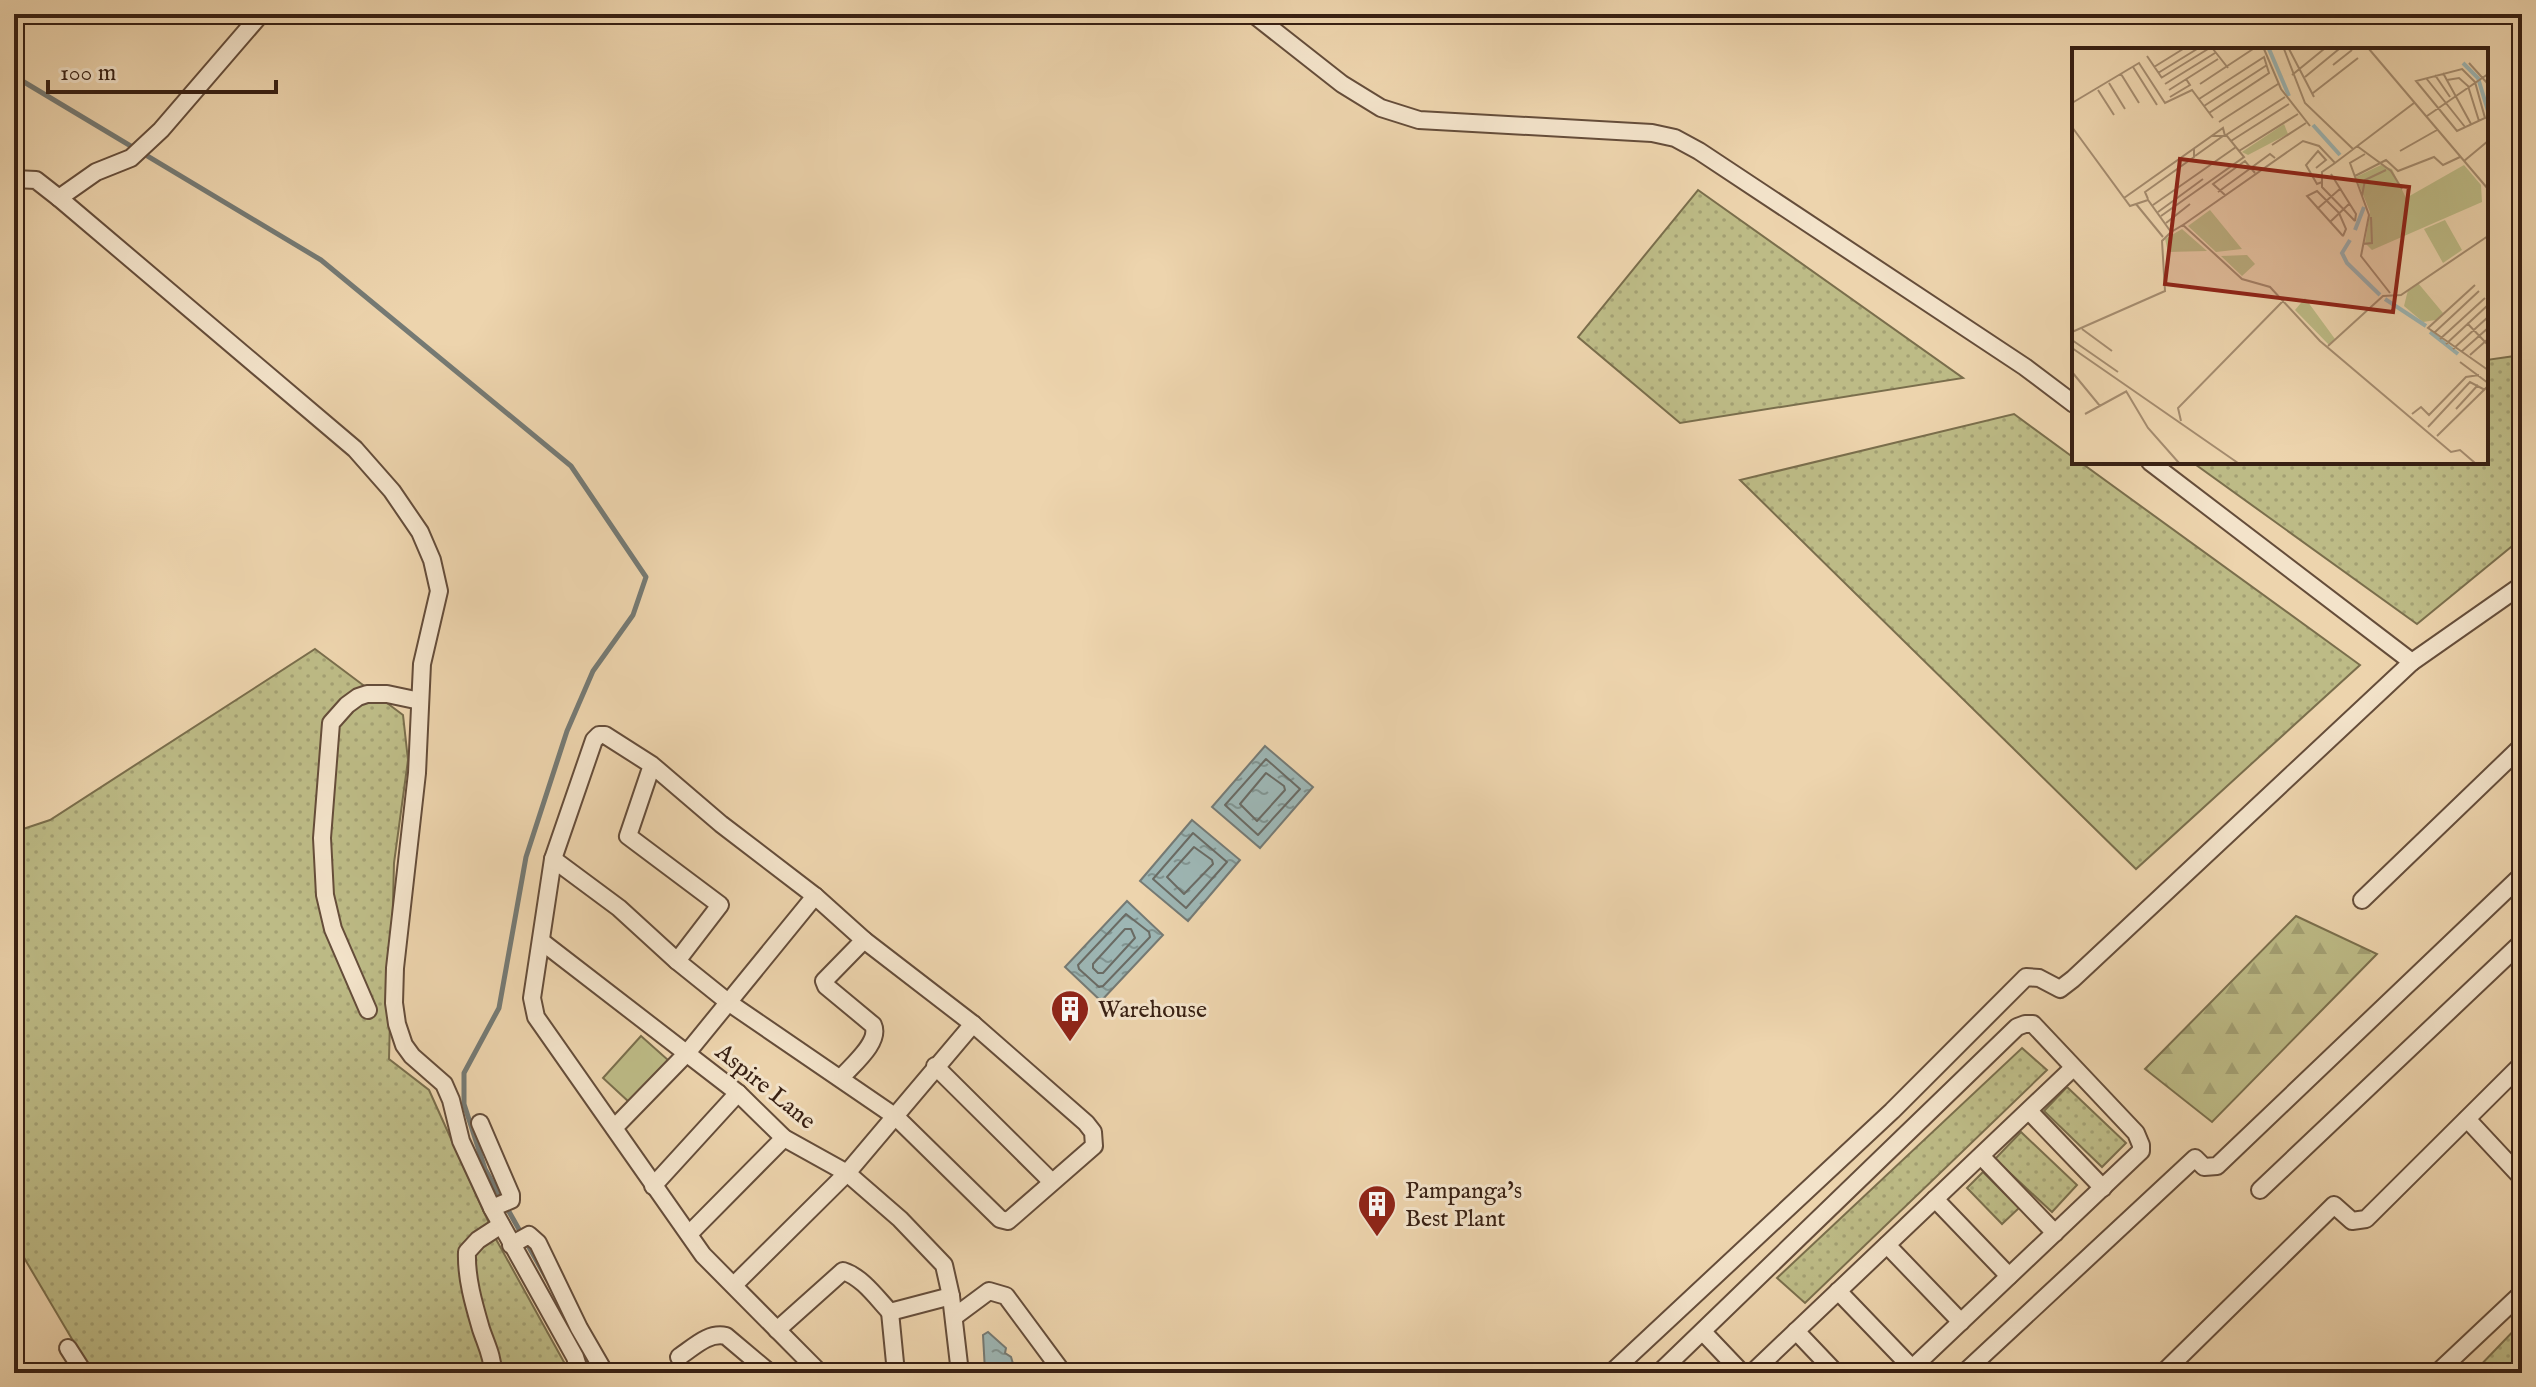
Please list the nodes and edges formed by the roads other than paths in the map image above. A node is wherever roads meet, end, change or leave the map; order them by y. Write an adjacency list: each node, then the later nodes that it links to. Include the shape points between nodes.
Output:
1 (261, 14): 4 (street, via 131,158 96,172)
2 (1253, 14): 5 (street, via 1342,84 1381,108 1419,120 1675,138)
3 (14, 179): 4 (street, via 36,180)
4 (59, 198): 9 (street, via 355,449 392,491 420,532 439,591 422,664)
5 (2072, 402)
6 (2153, 464): 8 (street)
7 (2522, 585): 8 (street)
8 (2412, 662): 73 (street, via 2073,979 2060,989 2026,977 1892,1111)
9 (420, 701): 21 (street, via 367,694 331,723 322,825 325,895 333,929); 35 (street, via 394,1003 404,1045 444,1084)
10 (2522, 746): 15 (street)
11 (652, 765): 12 (street, via 599,735); 14 (street); 19 (street, via 628,836 720,905)
12 (553, 859): 17 (street); 19 (street, via 619,908)
13 (2522, 875): 78 (street, via 2217,1166 2204,1167 2195,1158)
14 (815, 896): 16 (street); 20 (street)
15 (2362, 900)
16 (864, 940): 22 (street); 27 (street, via 824,981 876,1030)
17 (541, 941): 23 (street, Aspire Lane); 33 (street, via 532,998 536,1017)
18 (2522, 942): 42 (street)
19 (677, 961): 20 (street)
20 (728, 1002): 23 (street); 27 (street)
21 (368, 1010)
22 (973, 1024): 25 (street); 39 (street, via 1093,1132 1094,1146)
23 (687, 1053): 28 (street, Aspire Lane); 33 (street)
24 (2522, 1064): 31 (street)
25 (935, 1066): 30 (street); 39 (street)
26 (2073, 1068): 29 (street); 41 (street, via 2136,1133 2141,1145); 60 (street, via 2033,1024 2017,1027)
27 (841, 1078): 30 (street)
28 (738, 1093): 34 (street, Aspire Lane); 40 (street)
29 (2029, 1111): 36 (street); 41 (street)
30 (896, 1117): 37 (street); 39 (street, via 1000,1219 1008,1221)
31 (2467, 1119): 38 (street); 79 (street, via 2366,1219 2352,1221 2334,1205)
32 (480, 1123): 35 (street)
33 (615, 1127): 40 (street)
34 (784, 1138): 37 (street, Aspire Lane); 47 (street)
35 (481, 1154): 44 (street); 44 (street, via 510,1190 511,1200)
36 (1981, 1156): 43 (street); 46 (street)
37 (847, 1173): 51 (street); 54 (street, Aspire Lane, via 944,1265)
38 (2522, 1178)
39 (1052, 1182)
40 (653, 1186): 47 (street)
41 (2103, 1188): 46 (street)
42 (2260, 1190)
43 (1935, 1199): 49 (street); 50 (street)
44 (498, 1206): 45 (street)
45 (501, 1225): 48 (street); 65 (street, via 467,1252 466,1269)
46 (2055, 1233): 50 (street)
47 (689, 1234): 51 (street)
48 (519, 1241): 66 (street); 67 (street, via 538,1243)
49 (1887, 1245): 52 (street); 57 (street)
50 (2009, 1276): 57 (street)
51 (734, 1285): 58 (street)
52 (1838, 1291): 59 (street); 63 (street)
53 (2522, 1293): 80 (street)
54 (951, 1296): 55 (street); 56 (street, Aspire Lane)
55 (890, 1312): 58 (street, via 863,1283 843,1271); 70 (street)
56 (954, 1317): 71 (street, Aspire Lane); 72 (street, via 989,1291 1006,1296)
57 (1961, 1322): 63 (street)
58 (777, 1330): 69 (street)
59 (1796, 1331): 76 (street); 77 (street)
60 (1703, 1332): 74 (street); 75 (street)
61 (68, 1348): 64 (street)
62 (679, 1357): 68 (street, via 717,1334)
63 (1910, 1371)
64 (84, 1373)
65 (493, 1373)
66 (580, 1373)
67 (605, 1373)
68 (770, 1373)
69 (820, 1373)
70 (896, 1373)
71 (960, 1373)
72 (1063, 1373)
73 (1611, 1373)
74 (1659, 1373)
75 (1742, 1373)
76 (1752, 1373)
77 (1836, 1373)
78 (1964, 1373)
79 (2163, 1373)
80 (2437, 1373)

